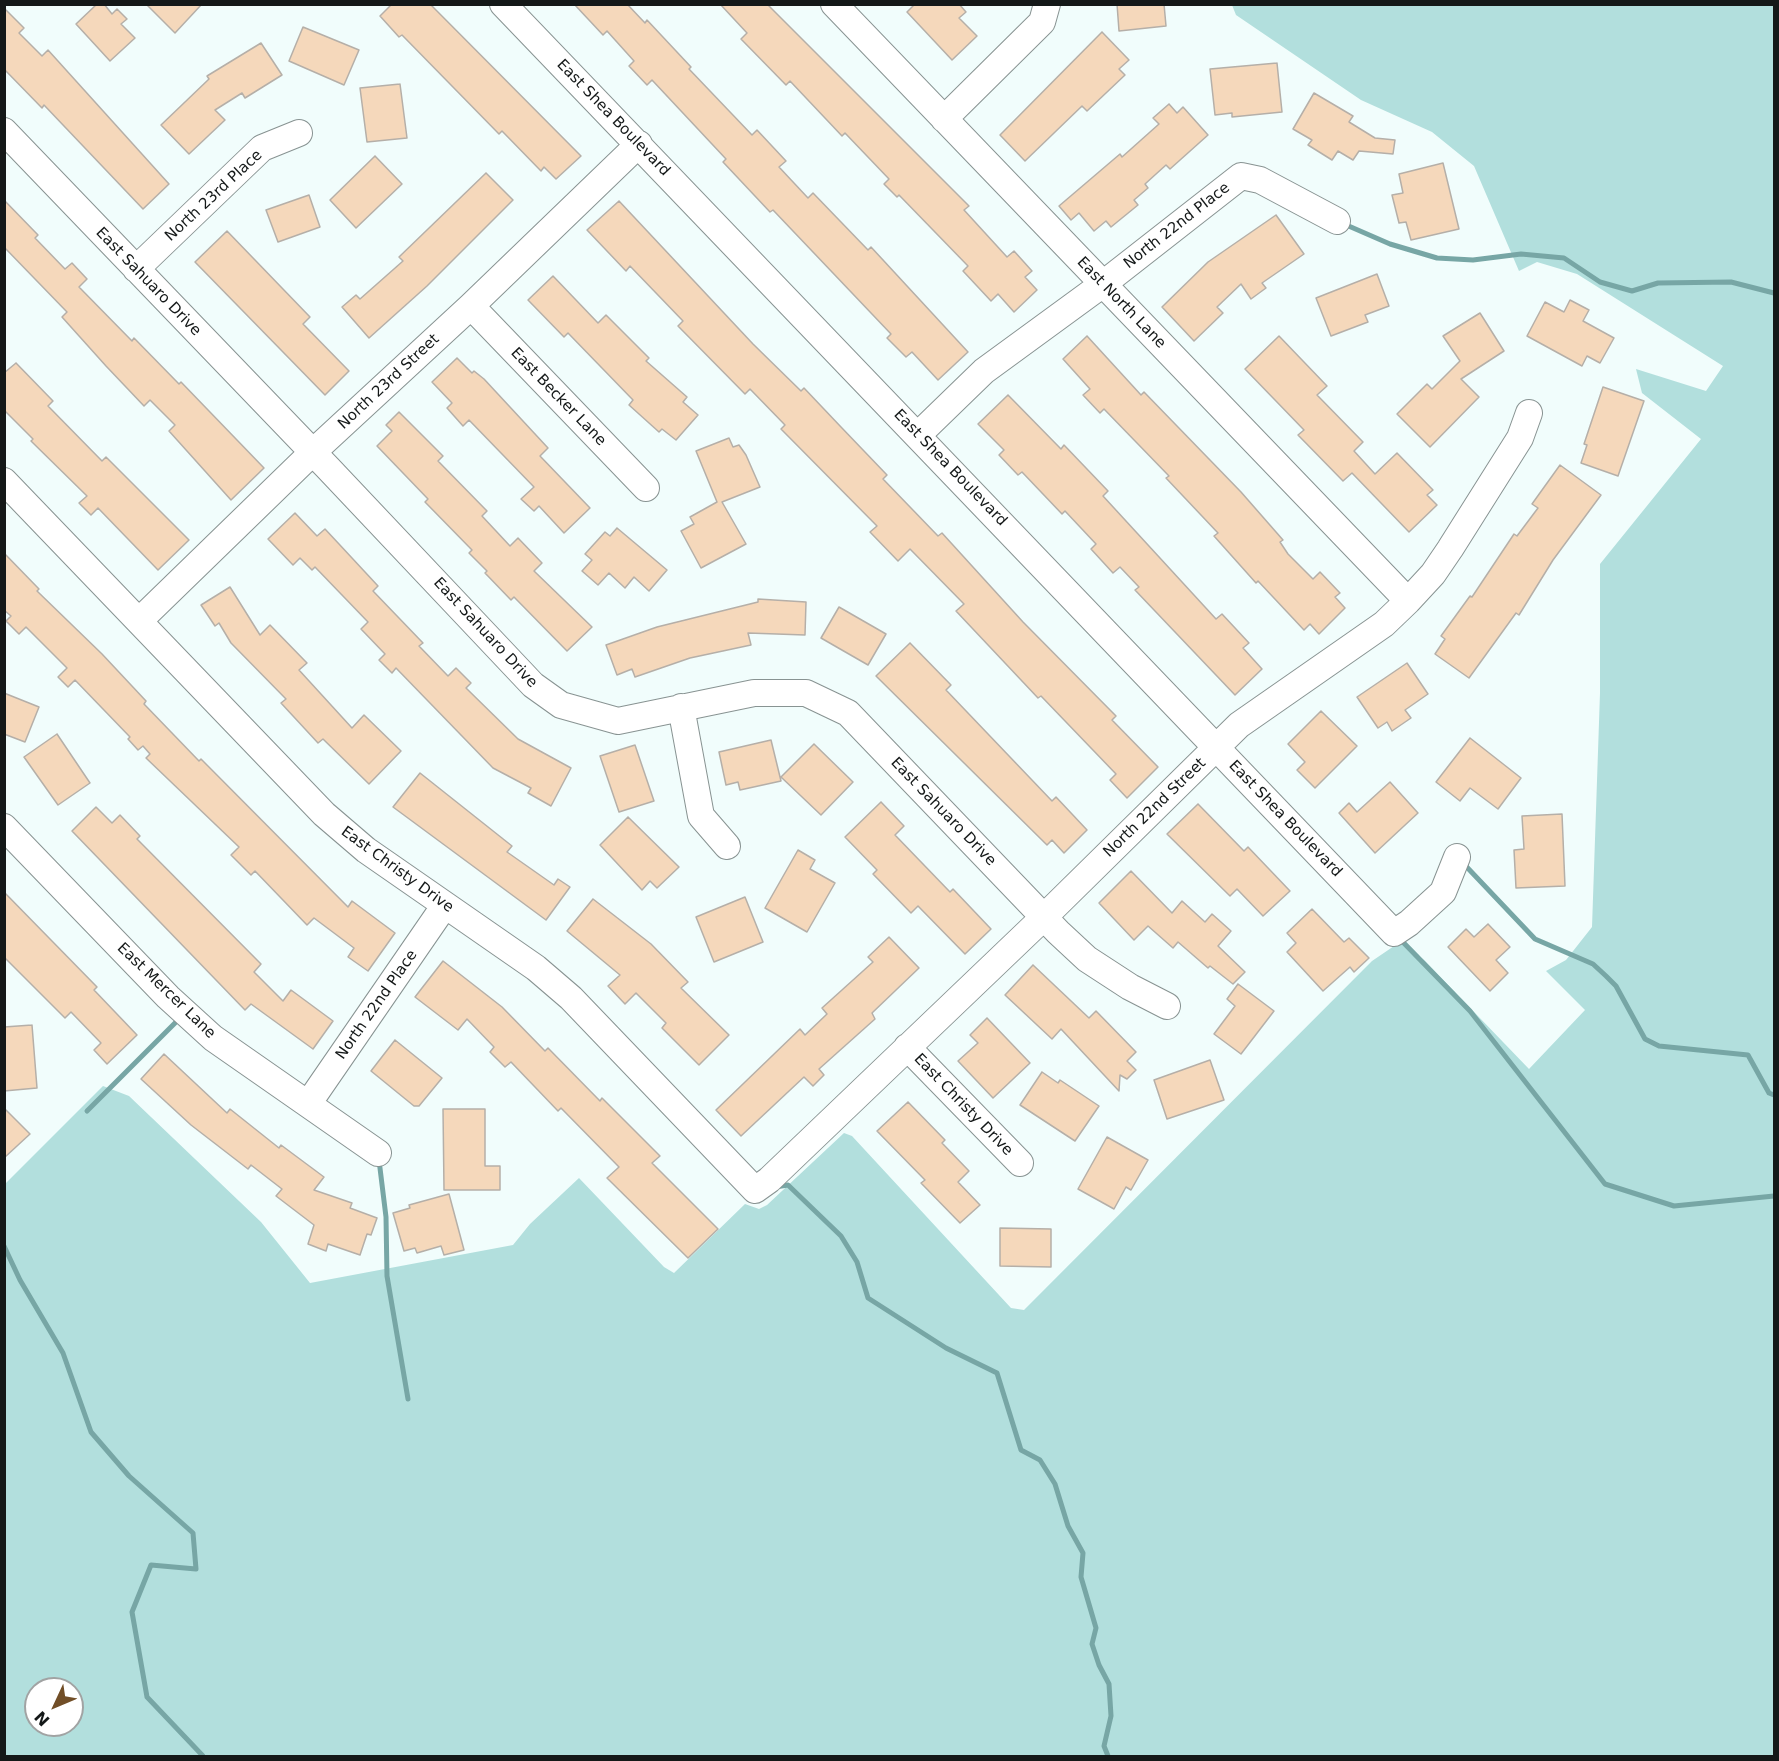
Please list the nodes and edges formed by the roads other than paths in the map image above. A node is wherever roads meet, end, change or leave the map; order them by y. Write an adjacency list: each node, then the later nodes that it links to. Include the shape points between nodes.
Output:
1 (503, 4): 7 (street, East Shea Boulevard)
2 (834, 4): 4 (street, East North Lane)
3 (1047, 4): 4 (street, via 1042,22)
4 (944, 119): 10 (street, East North Lane)
5 (4, 131): 9 (street, East Sahuaro Drive)
6 (299, 133): 9 (street, North 23rd Place, via 262,148)
7 (639, 144): 11 (street, North 23rd Street); 13 (street, East Shea Boulevard)
8 (1337, 220): 10 (street, North 22nd Place, via 1260,180 1241,176)
9 (136, 269): 14 (street, East Sahuaro Drive)
10 (1103, 284): 13 (street, North 22nd Place, via 984,371); 17 (street, East North Lane)
11 (471, 306): 14 (street, North 23rd Street); 16 (street, East Becker Lane)
12 (1529, 413): 17 (street, North 22nd Street, via 1520,438 1456,539 1433,574)
13 (918, 435): 20 (street, East Shea Boulevard)
14 (313, 452): 18 (street, North 23rd Street); 19 (street, East Sahuaro Drive, via 533,685 561,705 618,721)
15 (4, 481): 18 (street, East Christy Drive)
16 (646, 488)
17 (1408, 601): 20 (street, North 22nd Street, via 1384,624 1239,725)
18 (139, 621): 24 (street, East Christy Drive, via 324,814 366,850)
19 (681, 707): 22 (street, via 701,816); 25 (street, East Sahuaro Drive, via 754,693 806,693 848,713)
20 (1217, 748): 23 (street, East Shea Boulevard, via 1394,933 1443,892); 25 (street, North 22nd Street)
21 (4, 827): 28 (street, East Mercer Lane, via 185,1013 213,1038)
22 (728, 846)
23 (1457, 857)
24 (445, 905): 28 (street, North 22nd Place); 31 (street, East Christy Drive, via 536,968 571,998)
25 (1044, 917): 26 (street, East Sahuaro Drive, via 1087,959); 27 (street, North 22nd Street)
26 (1167, 1006)
27 (908, 1047): 30 (street, East Christy Drive); 31 (street, North 22nd Street)
28 (308, 1104): 29 (street, East Mercer Lane)
29 (378, 1153)
30 (1020, 1163)
31 (755, 1190)

